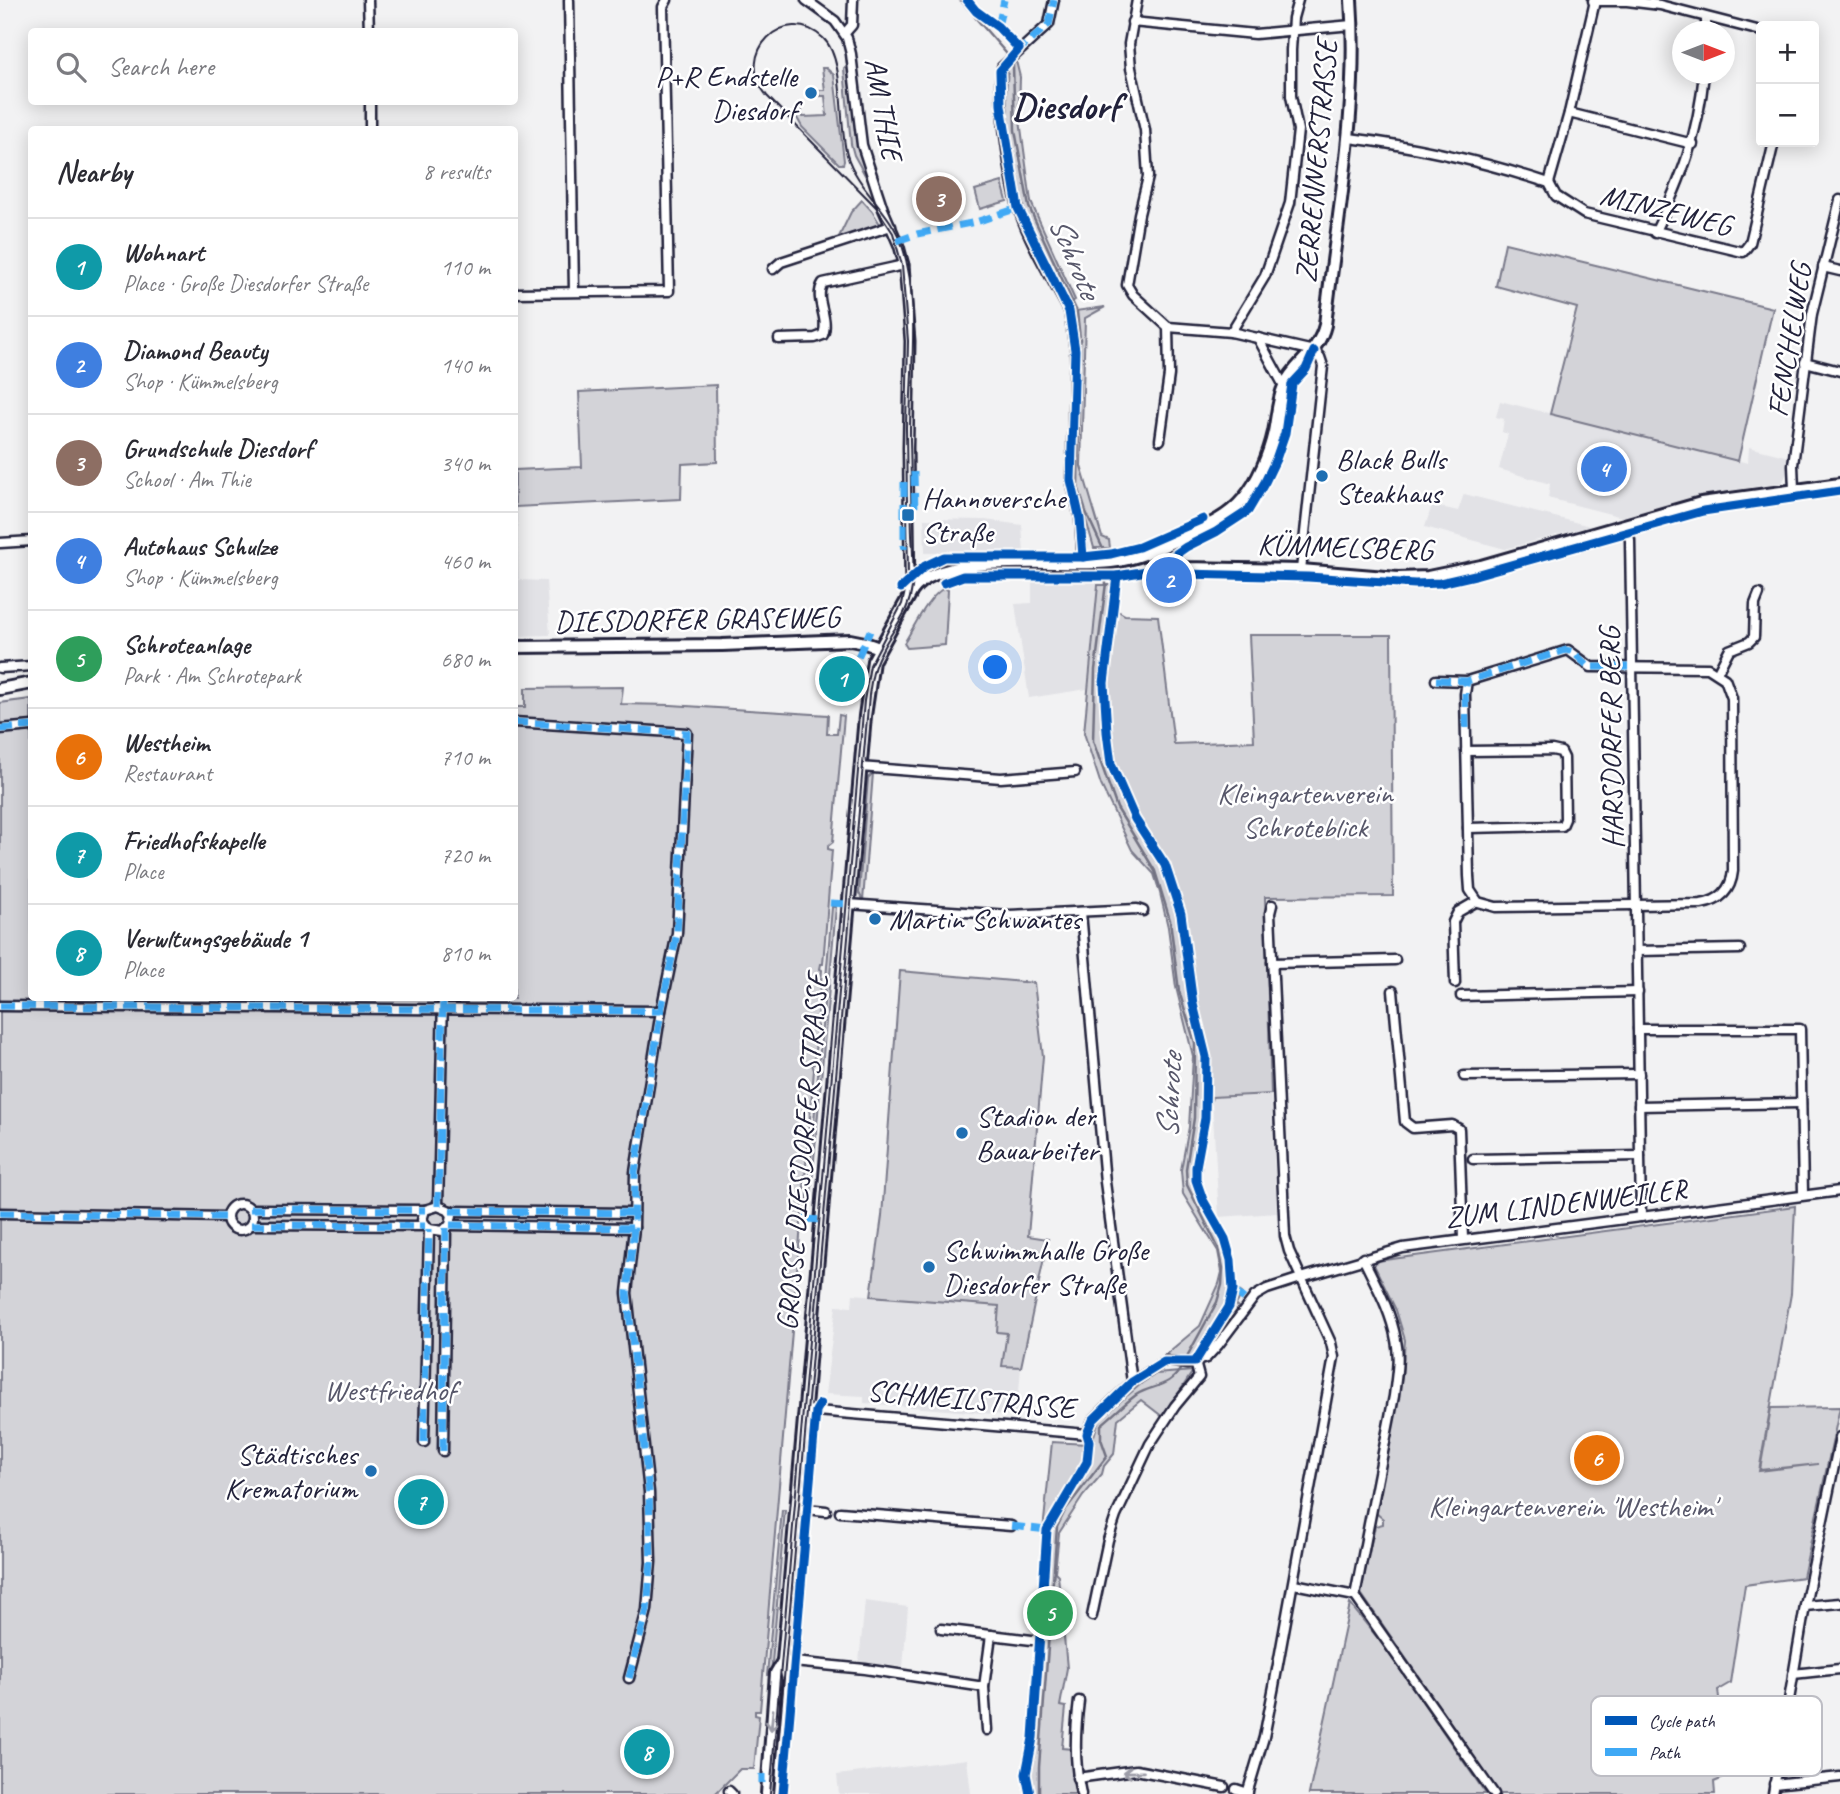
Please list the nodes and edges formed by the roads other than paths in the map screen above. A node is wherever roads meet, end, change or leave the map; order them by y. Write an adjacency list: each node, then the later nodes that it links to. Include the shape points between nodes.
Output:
1 (368, 0): 14 (street)
2 (569, 0): 33 (street)
3 (667, 0): 33 (street, via 663,7 669,290)
4 (806, 0): 17 (street, via 834,19)
5 (853, 0): 17 (street, AM THIE, via 852,25)
6 (1054, 0): 50 (street, via 1049,24 1003,65 999,95 1018,208 1069,311 1073,329 1072,480)
7 (1137, 0): 12 (street)
8 (1298, 0): 16 (street)
9 (1351, 0): 13 (main road, ZERRENNERSTRASSE)
10 (1592, 1): 11 (street, via 1660,5); 20 (street)
11 (1706, 18): 15 (street)
12 (1132, 22): 16 (street, via 1255,34); 35 (street, via 1131,68 1145,130 1148,177 1127,285)
13 (1352, 25): 16 (street); 22 (main road, ZERRENNERSTRASSE)
14 (369, 28)
15 (1756, 30)
16 (1293, 31): 36 (street, via 1290,82 1298,130 1290,203 1262,283)
17 (845, 33): 27 (street, AM THIE, via 852,54 862,145)
18 (1703, 84): 23 (street)
19 (370, 105): 21 (street)
20 (1569, 113): 23 (street); 25 (street)
21 (370, 126)
22 (1349, 138): 25 (street, MINZEWEG, via 1395,144); 39 (main road, ZERRENNERSTRASSE, via 1325,325)
23 (1693, 144): 28 (street)
24 (1773, 147): 28 (street, MINZEWEG, via 1749,243 1742,252)
25 (1549, 184): 28 (street, MINZEWEG, via 1556,196 1584,214)
26 (1840, 200): 30 (street, FENCHELWEG)
27 (891, 226): 29 (street, AM THIE); 31 (street, via 781,262)
28 (1655, 233)
29 (904, 265): 38 (street, via 823,283 819,292 823,335); 53 (street, AM THIE, via 911,351)
30 (1824, 267): 32 (street); 40 (street, FENCHELWEG)
31 (773, 269)
32 (1840, 271)
33 (574, 291): 34 (street)
34 (518, 293)
35 (1168, 327): 36 (street); 43 (street, via 1169,375)
36 (1231, 332): 37 (street)
37 (1258, 338): 39 (street); 42 (street)
38 (779, 339)
39 (1314, 351): 42 (main road); 51 (street, via 1323,366)
40 (1805, 362): 41 (street); 45 (street, FENCHELWEG)
41 (1840, 371)
42 (1284, 386): 49 (main road, via 1270,445 1243,500 1221,518)
43 (1160, 440)
44 (1840, 484): 45 (main road, KÜMMELSBERG)
45 (1794, 489): 46 (main road, KÜMMELSBERG, via 1701,503)
46 (1626, 524): 51 (main road, KÜMMELSBERG, via 1439,576 1404,578); 57 (street, HARSDORFER BERG)
47 (28, 541): 48 (street)
48 (0, 542)
49 (1152, 551): 50 (main road, via 1137,558); 51 (main road, KÜMMELSBERG, via 1185,568)
50 (1083, 564): 53 (main road, via 955,567 923,580)
51 (1301, 570)
52 (1759, 594): 59 (street, via 1754,637 1729,650)
53 (909, 596): 55 (main road)
54 (518, 647): 55 (main road, DIESDORFER GRASEWEG, via 850,640)
55 (879, 648): 68 (main road, GROSSE DIESDORFER STRASSE, via 868,679)
56 (28, 666): 58 (street)
57 (1634, 667): 59 (street, via 1698,667); 61 (street, via 1589,667 1568,650); 74 (street, HARSDORFER BERG)
58 (0, 668)
59 (1717, 673): 74 (street, via 1728,683 1732,698 1732,880 1724,893 1710,902)
60 (1436, 680): 61 (street)
61 (1467, 681): 67 (street)
62 (28, 684): 63 (main road)
63 (0, 690)
64 (518, 722): 89 (street, via 687,733 677,933)
65 (28, 726): 66 (street)
66 (0, 729)
67 (1466, 751): 70 (street); 70 (street, via 1552,750 1564,758 1562,826)
68 (860, 767): 69 (street, via 1001,778); 72 (main road, GROSSE DIESDORFER STRASSE)
69 (1075, 772)
70 (1468, 828): 71 (street, via 1469,886)
71 (1476, 901): 74 (street, via 1496,907); 81 (street, via 1458,912 1453,922)
72 (848, 904): 76 (street, via 971,914); 116 (main road, GROSSE DIESDORFER STRASSE)
73 (1272, 905): 80 (street)
74 (1636, 905): 78 (street, HARSDORFER BERG)
75 (1143, 911): 76 (street)
76 (1081, 912): 115 (street, via 1105,1182)
77 (1740, 949): 78 (street)
78 (1637, 951): 83 (street, HARSDORFER BERG)
79 (1395, 960): 80 (street)
80 (1272, 963): 113 (street, via 1284,1232)
81 (1455, 983)
82 (1393, 991): 111 (street, via 1406,1124 1415,1129 1453,1125 1459,1129)
83 (1638, 992): 84 (street); 90 (street, HARSDORFER BERG)
84 (1461, 996)
85 (443, 1001): 88 (street)
86 (81, 1002): 87 (street); 88 (street)
87 (0, 1006)
88 (443, 1010): 89 (street); 99 (street)
89 (661, 1011): 104 (street, via 635,1172)
90 (1638, 1029): 91 (street, HARSDORFER BERG); 93 (street, via 1799,1029)
91 (1639, 1074): 92 (street); 94 (street, HARSDORFER BERG)
92 (1464, 1076)
93 (1801, 1103): 94 (street); 98 (street)
94 (1639, 1106): 95 (street, HARSDORFER BERG)
95 (1640, 1156): 96 (street); 106 (street, HARSDORFER BERG)
96 (1474, 1159)
97 (1840, 1191): 98 (street, ZUM LINDENWEILER)
98 (1803, 1194): 106 (street, ZUM LINDENWEILER)
99 (438, 1206): 101 (street); 102 (street)
100 (250, 1209): 101 (street); 105 (street, via 237,1204); 107 (street)
101 (425, 1210): 109 (street, via 422,1220)
102 (450, 1211): 104 (street); 108 (street, via 453,1222)
103 (0, 1213): 105 (street)
104 (634, 1213): 110 (street)
105 (226, 1217): 107 (street, via 235,1230)
106 (1641, 1217): 111 (street, ZUM LINDENWEILER)
107 (251, 1225): 109 (street)
108 (448, 1227): 109 (street, via 438,1231); 110 (street); 119 (street)
109 (427, 1228): 118 (street)
110 (634, 1228): 135 (street, via 627,1293 649,1492 651,1562 647,1611)
111 (1463, 1239): 112 (street, ZUM LINDENWEILER)
112 (1363, 1258): 113 (street, ZUM LINDENWEILER); 125 (street, via 1389,1313 1397,1365)
113 (1301, 1278): 114 (street, ZUM LINDENWEILER, via 1255,1296 1206,1358); 124 (street, via 1334,1359)
114 (1191, 1363): 115 (street, SCHMEILSTRASSE, via 1170,1361); 128 (street, via 1199,1377 1150,1444 1116,1516)
115 (1132, 1382): 116 (street, SCHMEILSTRASSE, via 1093,1420 1087,1434)
116 (805, 1410): 120 (main road, GROSSE DIESDORFER STRASSE)
117 (1840, 1437): 127 (street)
118 (424, 1443)
119 (443, 1451)
120 (796, 1508): 121 (street); 132 (main road, GROSSE DIESDORFER STRASSE)
121 (826, 1511)
122 (839, 1512): 123 (street)
123 (1011, 1526)
124 (1294, 1584): 125 (street); 145 (street, via 1265,1729)
125 (1355, 1596): 149 (street)
126 (1840, 1603): 127 (street)
127 (1805, 1606): 134 (street)
128 (1092, 1616)
129 (942, 1629): 130 (street)
130 (991, 1635): 131 (street); 136 (street)
131 (1032, 1640)
132 (783, 1661): 136 (street); 146 (main road, GROSSE DIESDORFER STRASSE, one-way to 146, via 776,1673); 147 (main road, GROSSE DIESDORFER STRASSE, via 789,1683)
133 (1840, 1670): 134 (street)
134 (1793, 1674): 137 (street)
135 (629, 1678)
136 (984, 1687): 139 (street)
137 (1789, 1696)
138 (1079, 1701): 141 (street, via 1074,1742)
139 (987, 1730)
140 (1840, 1777): 143 (street)
141 (1077, 1778): 142 (street, one-way to 141, via 1136,1770); 148 (street)
142 (1224, 1787)
143 (1773, 1789)
144 (1236, 1790): 145 (street)
145 (1247, 1793)
146 (767, 1794)
147 (779, 1794)
148 (1081, 1794)
149 (1493, 1794)

